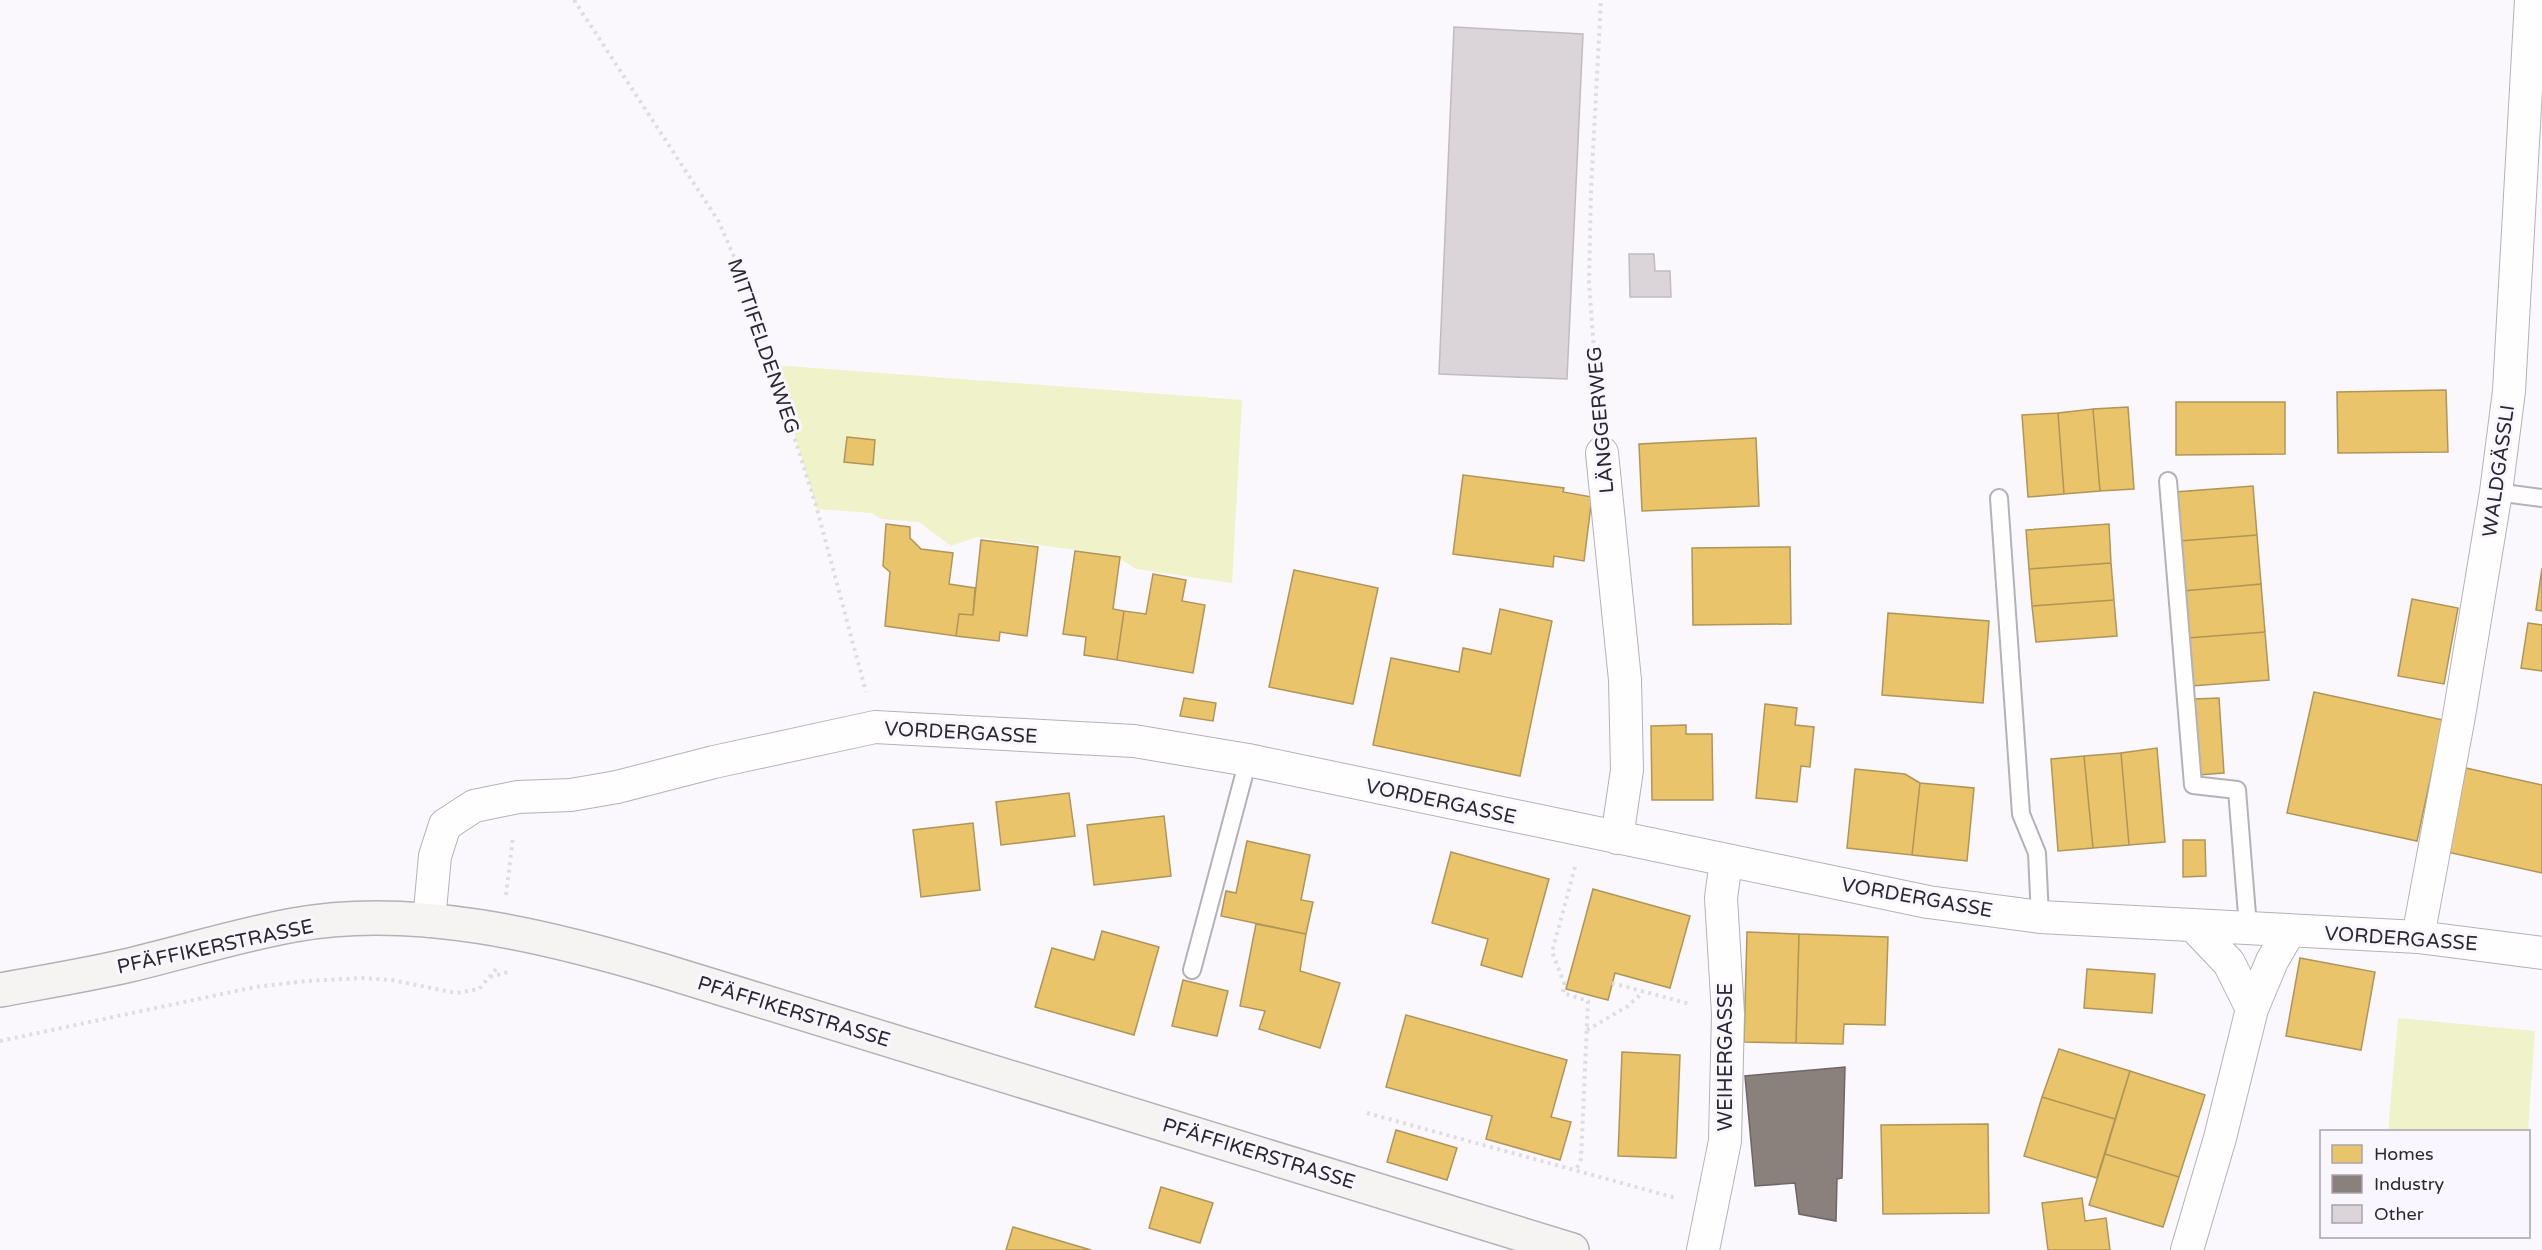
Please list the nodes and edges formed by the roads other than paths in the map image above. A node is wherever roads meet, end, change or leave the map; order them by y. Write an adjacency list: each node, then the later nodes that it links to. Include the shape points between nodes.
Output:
1 (2531, 0): 4 (street, WALDGÄSSLI, via 2509,391)
2 (1602, 453): 8 (street, LÄNGGERWEG, via 1625,680 1627,770)
3 (2168, 481): 13 (lane, via 2193,785 2237,790)
4 (2496, 492): 6 (lane); 15 (street, WALDGÄSSLI)
5 (1999, 498): 10 (lane, via 2021,814 2037,853)
6 (2542, 498)
7 (1248, 760): 8 (street, VORDERGASSE); 11 (street, VORDERGASSE, via 1134,741 875,727 617,788 518,797 474,806 445,825 435,856); 17 (lane)
8 (1617, 838): 9 (street, VORDERGASSE)
9 (1726, 861): 10 (street, VORDERGASSE, via 1928,902); 21 (street, WEIHERGASSE, via 1721,898 1728,1014 1725,1141)
10 (2040, 917): 12 (street, VORDERGASSE)
11 (429, 921): 18 (main road, PFÄFFIKERSTRASSE, via 362,919 295,925 126,966); 20 (main road, PFÄFFIKERSTRASSE, via 574,944)
12 (2193, 926): 13 (street, VORDERGASSE); 19 (street, via 2229,963)
13 (2248, 927): 14 (street, VORDERGASSE)
14 (2290, 930): 15 (street, VORDERGASSE); 19 (street)
15 (2418, 937): 16 (street, VORDERGASSE)
16 (2542, 954)
17 (1192, 970)
18 (0, 990)
19 (2252, 1009): 22 (street)
20 (1572, 1250)
21 (1703, 1250)
22 (2187, 1250)

